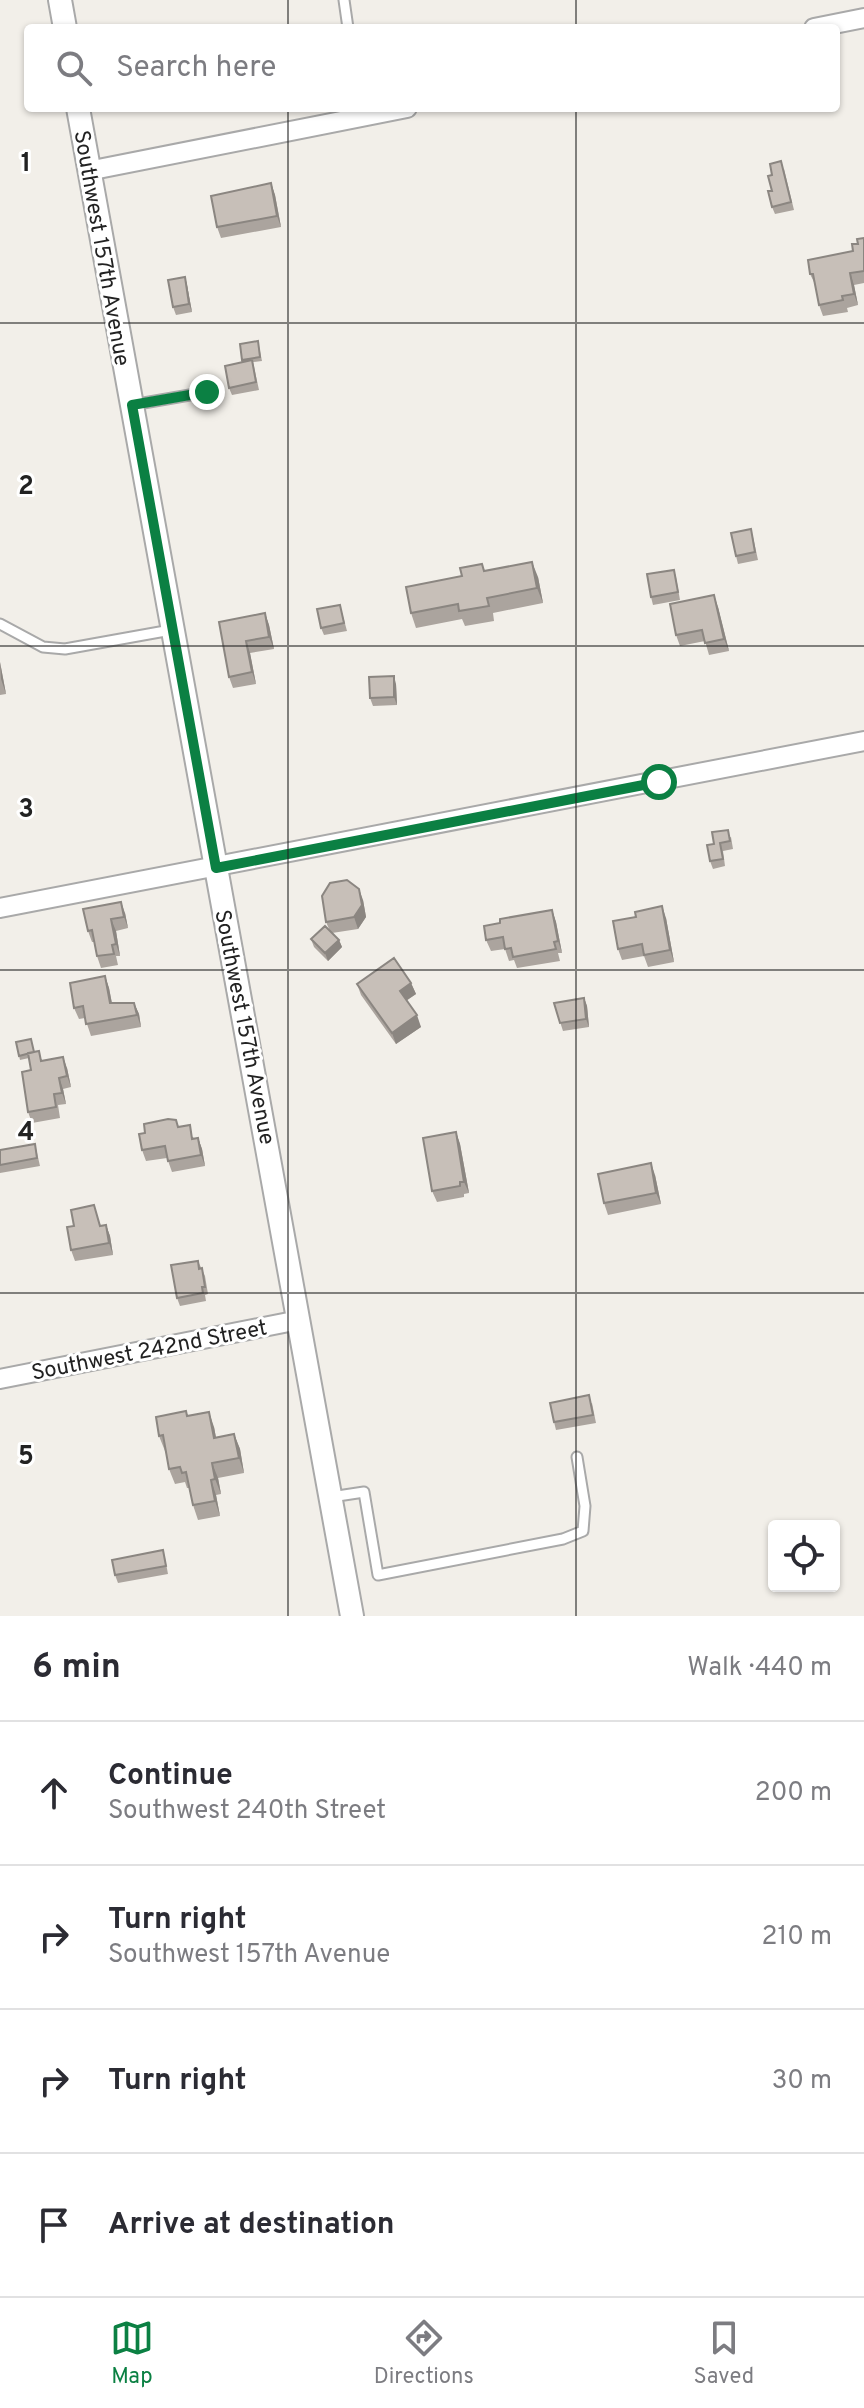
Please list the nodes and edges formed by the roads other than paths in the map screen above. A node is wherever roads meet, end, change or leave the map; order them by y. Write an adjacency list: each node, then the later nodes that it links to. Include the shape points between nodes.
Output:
1 (60, 0): 4 (street)
2 (344, 0): 5 (lane)
3 (864, 18): 6 (street)
4 (64, 24)
5 (347, 24)
6 (834, 24)
7 (79, 112): 9 (street, Southwest 157th Avenue)
8 (360, 113): 9 (street)
9 (88, 171): 11 (street, Southwest 157th Avenue)
10 (207, 392): 11 (lane)
11 (132, 405): 13 (street, Southwest 157th Avenue)
12 (0, 624): 13 (lane, via 43,647 65,649)
13 (171, 630): 15 (street, Southwest 157th Avenue)
14 (864, 741): 15 (street)
15 (216, 868): 16 (street); 17 (street, Southwest 157th Avenue)
16 (0, 908)
17 (299, 1320): 18 (street, Southwest 242nd Street); 20 (street, Southwest 157th Avenue)
18 (0, 1379)
19 (577, 1457): 20 (lane, via 585,1506 583,1531 378,1575 364,1492)
20 (331, 1497): 21 (street, Southwest 157th Avenue)
21 (352, 1616)

